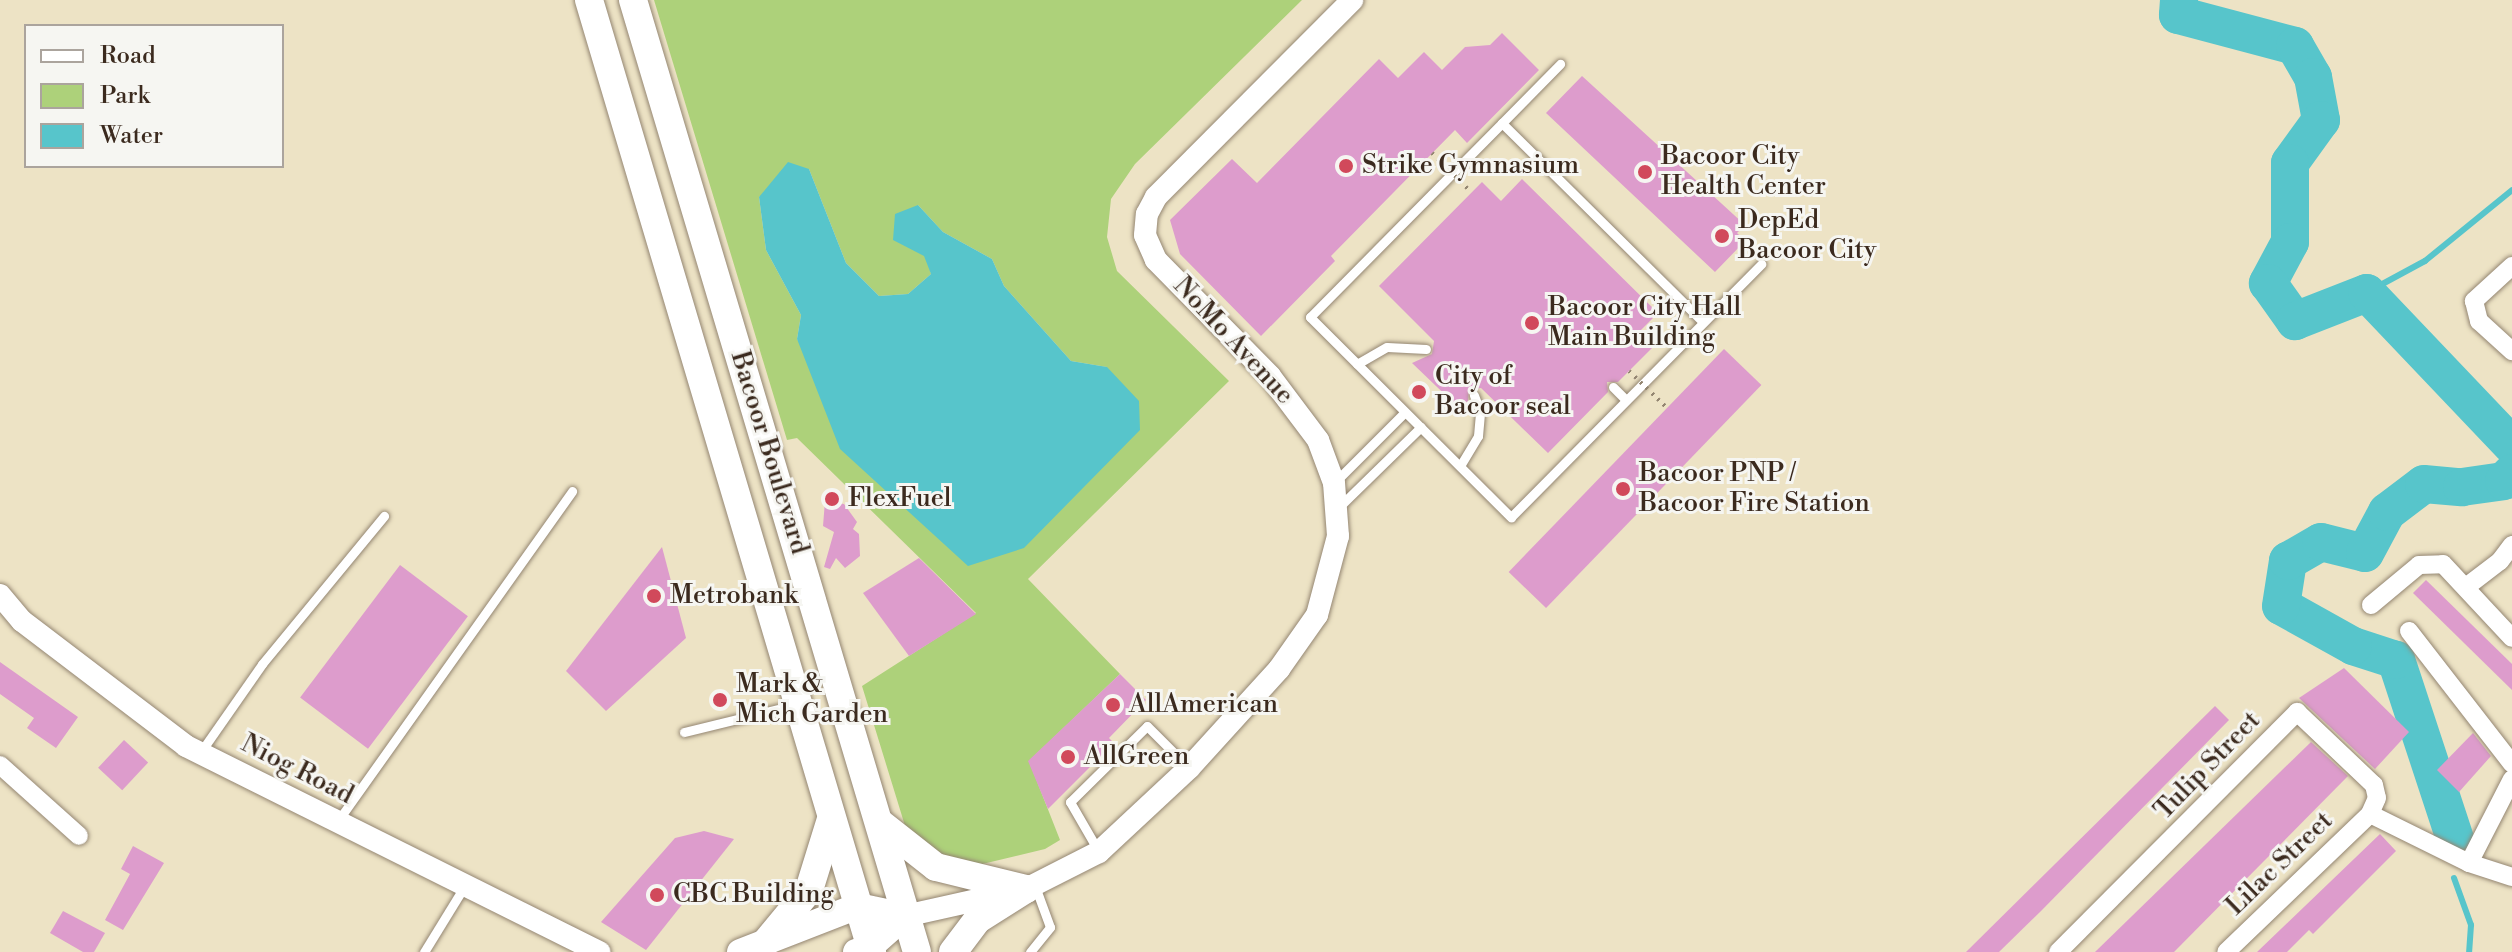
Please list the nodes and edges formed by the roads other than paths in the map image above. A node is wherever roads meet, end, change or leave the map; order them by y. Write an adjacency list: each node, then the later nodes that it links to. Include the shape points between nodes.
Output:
1 (589, 0): 28 (main road, Bacoor Boulevard)
2 (633, 0): 38 (main road, Bacoor Boulevard)
3 (1352, 0): 18 (street, NoMo Avenue, via 1156,197 1145,235 1156,260 1297,408 1318,440)
4 (1560, 64): 5 (lane)
5 (1502, 123): 8 (lane); 11 (lane, via 1310,317)
6 (1761, 264): 8 (lane)
7 (2512, 266): 10 (street, via 2474,301 2479,321)
8 (1703, 322): 14 (lane)
9 (1426, 349): 11 (lane, via 1387,347)
10 (2512, 351)
11 (1357, 364): 15 (lane)
12 (1613, 387): 14 (lane)
13 (1474, 395): 17 (lane, via 1480,411 1478,436)
14 (1626, 400): 17 (lane, via 1511,517)
15 (1405, 412): 16 (lane); 18 (lane)
16 (1421, 427): 17 (lane); 20 (lane)
17 (1460, 466)
18 (1334, 483): 20 (street, NoMo Avenue)
19 (572, 491): 37 (lane)
20 (1337, 508): 33 (street, NoMo Avenue, via 1334,564 1317,615 1279,669)
21 (384, 516): 30 (lane, via 262,664)
22 (2512, 545): 23 (street)
23 (2466, 587): 25 (street, via 2443,564 2419,565); 27 (street)
24 (0, 595): 30 (street, Niog Road, via 22,621 99,684)
25 (2371, 605)
26 (2409, 631): 31 (street)
27 (2512, 638)
28 (799, 704): 29 (lane); 36 (main road, Bacoor Boulevard)
29 (684, 732)
30 (200, 753): 37 (street, Niog Road)
31 (2512, 764)
32 (0, 765): 39 (street)
33 (1189, 768): 40 (street, NoMo Avenue); 40 (lane, via 1147,726 1070,802)
34 (2512, 779): 41 (street)
35 (2370, 814): 41 (street); 55 (street, Tulip Street, via 2377,798 2374,785 2297,712); 56 (street, Lilac Street)
36 (831, 819): 45 (main road, Bacoor Boulevard); 47 (main road, via 809,890)
37 (337, 822): 43 (street, Niog Road)
38 (880, 823): 44 (main road, via 936,867); 46 (main road, Bacoor Boulevard)
39 (79, 836)
40 (1099, 852): 44 (street, NoMo Avenue)
41 (2469, 863): 42 (street)
42 (2512, 877)
43 (465, 885): 49 (lane); 50 (street, Niog Road)
44 (1030, 886): 46 (street, NoMo Avenue); 53 (main road, via 977,920); 54 (lane, via 1050,927)
45 (858, 906): 46 (main road, NoMo Avenue); 47 (main road); 48 (main road, Bacoor Boulevard)
46 (905, 916): 48 (main road, NoMo Avenue); 52 (main road, Bacoor Boulevard)
47 (767, 941): 51 (main road)
48 (866, 950)
49 (424, 952)
50 (599, 952)
51 (740, 952)
52 (917, 952)
53 (953, 952)
54 (1030, 952)
55 (2058, 952)
56 (2226, 952)

